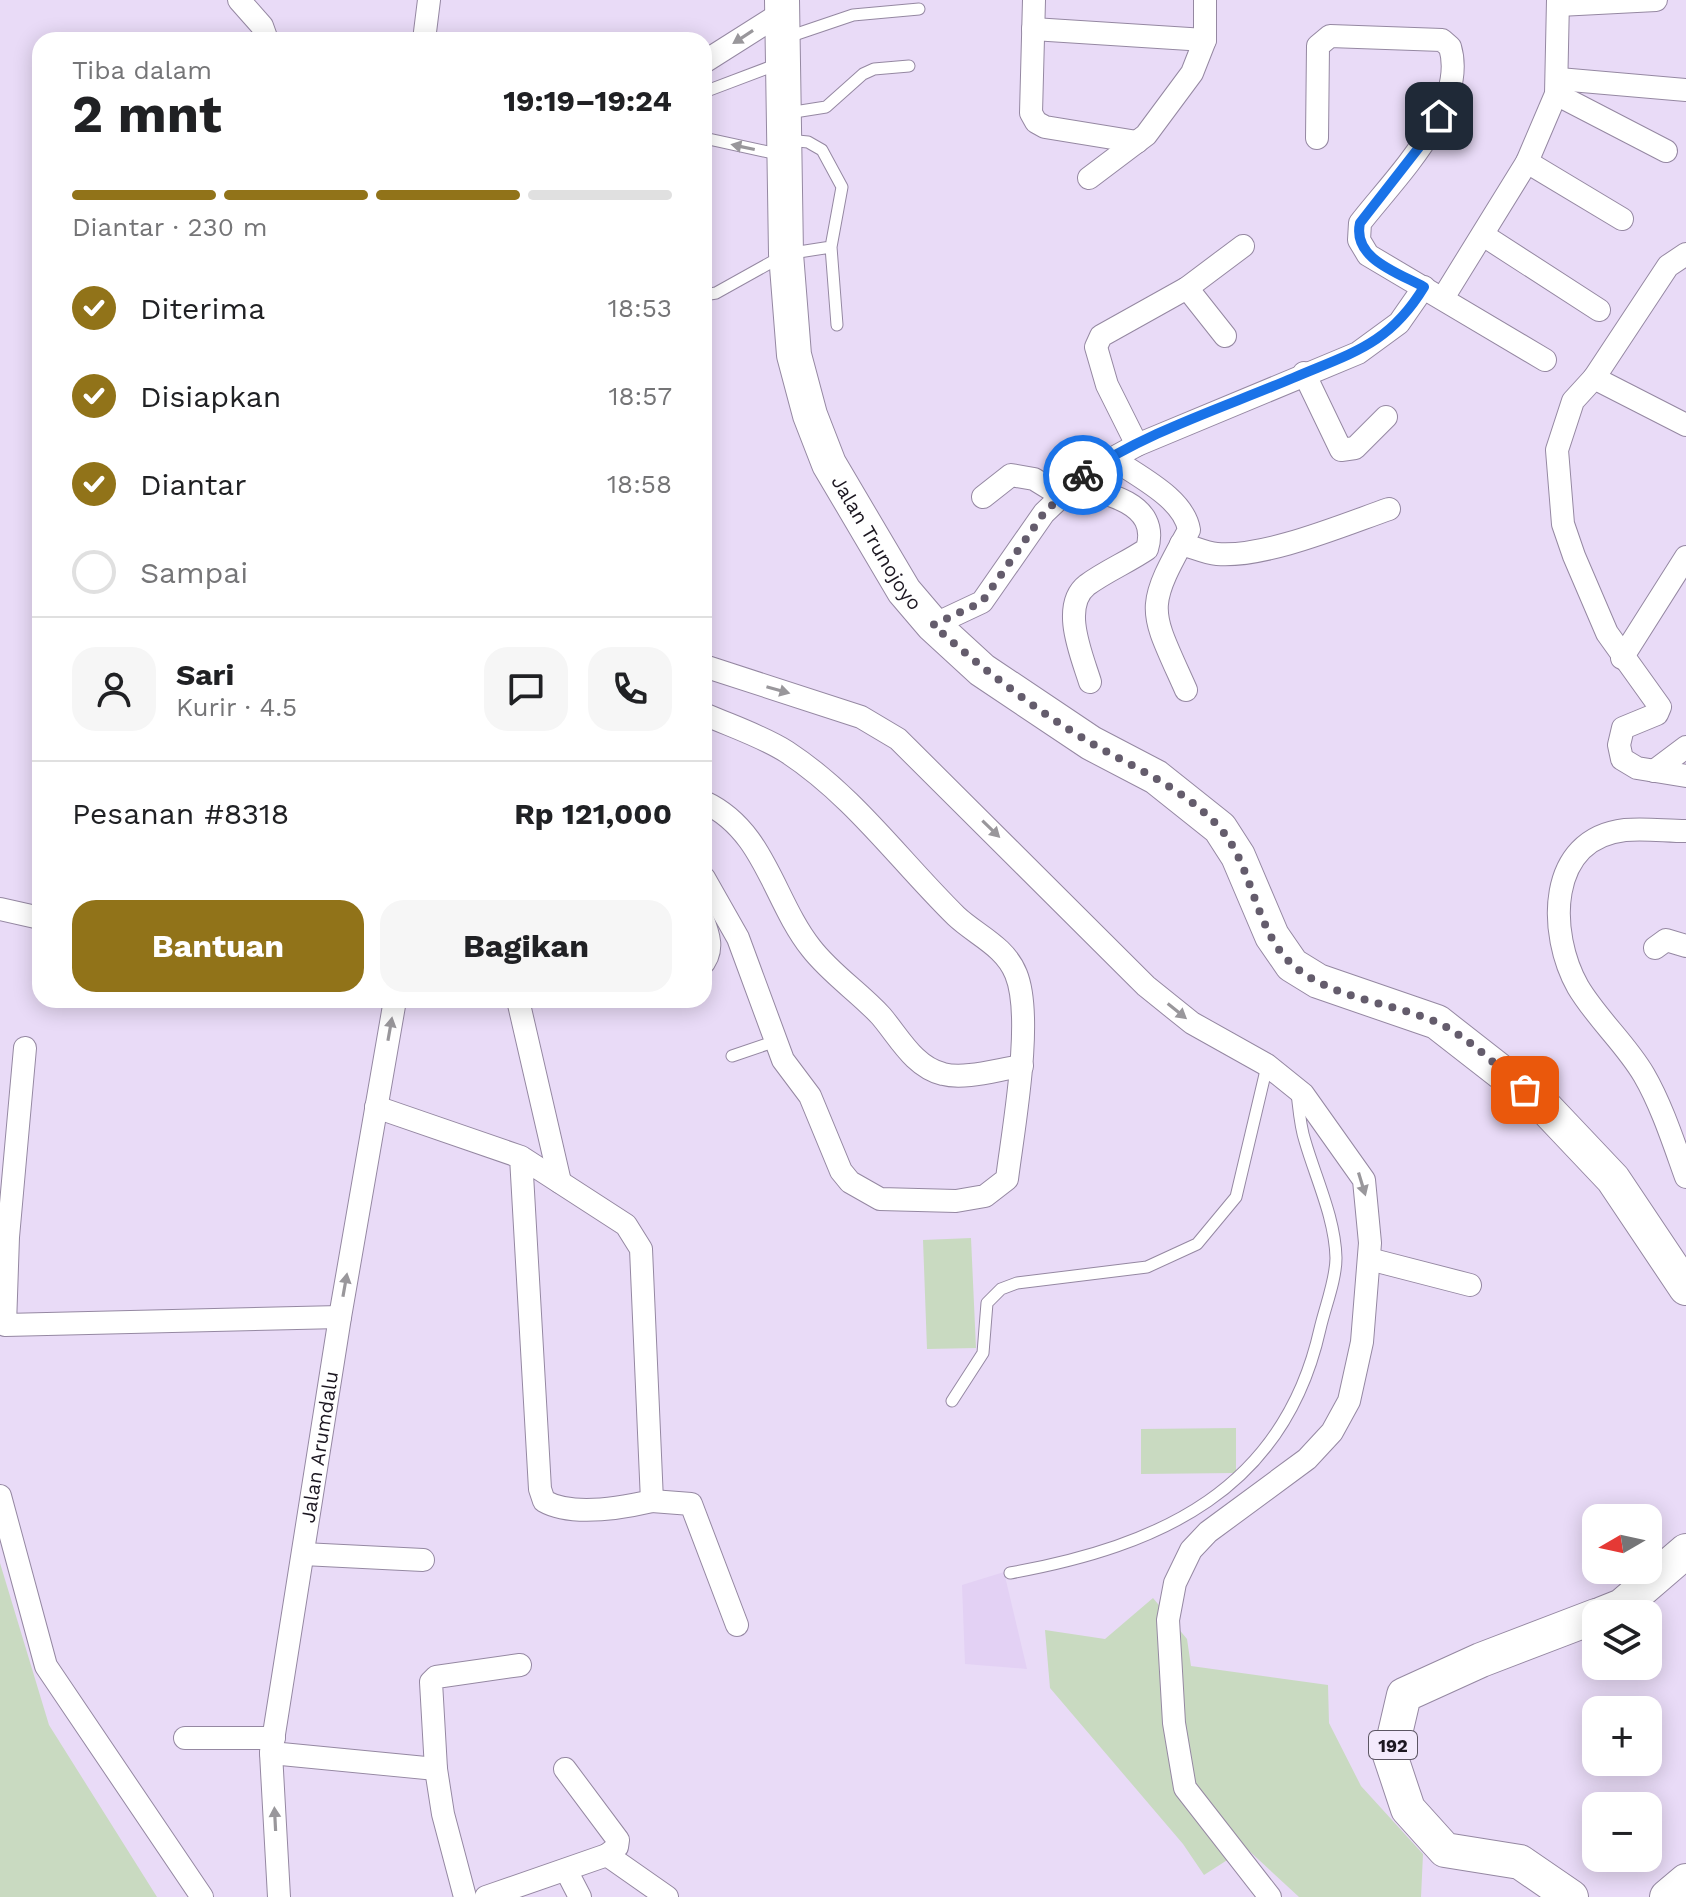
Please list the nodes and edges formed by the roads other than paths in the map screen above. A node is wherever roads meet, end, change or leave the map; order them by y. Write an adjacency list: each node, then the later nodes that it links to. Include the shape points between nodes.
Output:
1 (239, 0): 10 (street)
2 (429, 0): 11 (street)
3 (1034, 0): 9 (street)
4 (1205, 0): 12 (street)
5 (1656, 0): 6 (street)
6 (1558, 2): 16 (street)
7 (919, 9): 8 (lane)
8 (783, 28): 13 (street, one-way to 13); 15 (lane); 18 (main road, Jalan Trunojoyo)
9 (1033, 29): 12 (street); 21 (street, via 1031,113 1036,122)
10 (264, 32)
11 (425, 32)
12 (1205, 40): 21 (street, via 1184,84)
13 (712, 59)
14 (909, 66): 18 (lane, via 863,74)
15 (712, 86)
16 (1558, 86): 17 (street); 22 (street); 23 (street)
17 (1686, 90)
18 (783, 136): 19 (lane, one-way to 19); 28 (lane, via 808,142 829,159 842,187); 29 (main road, Jalan Trunojoyo)
19 (712, 138)
20 (1317, 138): 32 (street, via 1318,46 1323,40 1442,40 1450,47 1454,77 1431,132 1358,232 1368,255)
21 (1137, 142): 24 (street)
22 (1666, 151)
23 (1527, 162): 25 (street); 26 (street)
24 (1089, 178)
25 (1622, 219)
26 (1483, 235): 32 (street); 34 (street)
27 (1243, 246): 31 (street)
28 (831, 247): 29 (lane); 35 (lane)
29 (786, 254): 33 (lane); 49 (main road, Jalan Trunojoyo, via 794,355 829,464 904,591)
30 (1686, 254): 39 (street, via 1668,266)
31 (1187, 288): 36 (street); 42 (street, via 1101,336 1096,347 1107,385)
32 (1434, 293): 37 (street); 38 (street, via 1358,353)
33 (712, 294)
34 (1599, 310)
35 (837, 325)
36 (1225, 336)
37 (1545, 360)
38 (1304, 373): 40 (street, via 1341,450 1355,448); 42 (street)
39 (1594, 378): 41 (street); 50 (street, via 1573,401 1563,426 1557,450 1558,495 1574,556)
40 (1386, 417)
41 (1686, 425)
42 (1137, 445): 43 (street)
43 (1112, 458): 44 (street); 47 (street, via 1184,512 1189,530)
44 (1065, 490): 45 (street, via 1011,475); 49 (street, via 982,602); 52 (street, via 1101,491 1137,507 1152,534 1147,549 1084,587 1078,601 1073,624)
45 (983, 497)
46 (1389, 509): 47 (street, via 1295,541 1233,553 1213,554)
47 (1181, 544): 53 (street, via 1154,604 1157,624)
48 (1686, 557): 50 (street)
49 (933, 625): 81 (main road, Jalan Trunojoyo, via 982,670 1091,743 1156,777 1220,828 1238,856 1272,936 1292,965 1318,981 1437,1022 1542,1104 1613,1179)
50 (1622, 658): 56 (street, via 1660,707 1657,714 1623,728 1622,759)
51 (712, 669): 72 (street, one-way to 72, via 861,717 898,739 1146,986 1192,1023)
52 (1090, 682)
53 (1186, 690)
54 (712, 718): 73 (street, via 785,750 820,777 857,808 957,917 997,946 1016,974 1021,997)
55 (1686, 747): 56 (street)
56 (1654, 771): 57 (street)
57 (1686, 776)
58 (712, 807): 73 (street, via 761,853 809,947 911,1054 947,1075)
59 (1686, 831): 77 (street, via 1623,830 1592,841 1567,870 1559,906 1565,960 1579,988 1644,1075)
60 (712, 892): 69 (street, via 738,938)
61 (0, 909): 62 (street)
62 (32, 916)
63 (712, 931): 66 (lane, via 717,946)
64 (1686, 946): 65 (street, via 1666,940)
65 (1655, 948)
66 (712, 963)
67 (394, 1008): 75 (street, Jalan Arumdalu, one-way to 67)
68 (520, 1008): 78 (street)
69 (776, 1041): 71 (lane); 73 (street, via 795,1080 810,1096 841,1171 880,1199 956,1201 985,1196 1002,1186)
70 (25, 1048): 83 (street)
71 (732, 1056)
72 (1267, 1065): 74 (street); 84 (lane, via 1236,1197 1197,1244 1147,1267 1001,1289 987,1303 983,1353)
73 (1022, 1066)
74 (1296, 1089): 79 (street, one-way to 79, via 1364,1180); 90 (lane, via 1336,1259 1300,1396 1249,1471 1161,1529 1102,1552)
75 (376, 1107): 76 (street); 82 (street, Jalan Arumdalu, one-way to 75)
76 (521, 1157): 78 (street); 86 (street, via 544,1501 578,1509)
77 (1686, 1177)
78 (560, 1182): 86 (street, via 626,1225 641,1249)
79 (1369, 1259): 80 (street); 108 (street, via 1362,1342 1349,1401 1338,1422 1307,1459 1191,1550 1175,1583 1168,1620 1174,1723 1185,1788)
80 (1470, 1285)
81 (1686, 1288)
82 (340, 1317): 83 (street); 88 (street, Jalan Arumdalu)
83 (3, 1325)
84 (952, 1401)
85 (0, 1496): 102 (street, via 46,1666)
86 (652, 1501): 93 (street, via 691,1504)
87 (1686, 1551): 91 (main road)
88 (303, 1554): 89 (street); 96 (street, Jalan Arumdalu)
89 (423, 1560)
90 (1010, 1573)
91 (1629, 1600)
92 (1582, 1621): 109 (main road, 192, via 1404,1695 1390,1755 1408,1809 1445,1850 1520,1862)
93 (737, 1625)
94 (520, 1665): 97 (street, via 431,1682)
95 (185, 1738): 96 (street)
96 (273, 1745): 97 (street); 103 (street, Jalan Arumdalu, one-way to 96)
97 (436, 1769): 104 (street)
98 (565, 1769): 99 (street, via 618,1840)
99 (607, 1855): 100 (street); 107 (street)
100 (566, 1870): 105 (street); 106 (street)
101 (1686, 1881): 110 (main road)
102 (202, 1897)
103 (279, 1897)
104 (465, 1897)
105 (486, 1897)
106 (580, 1897)
107 (667, 1897)
108 (1270, 1897)
109 (1571, 1897)
110 (1667, 1897)

